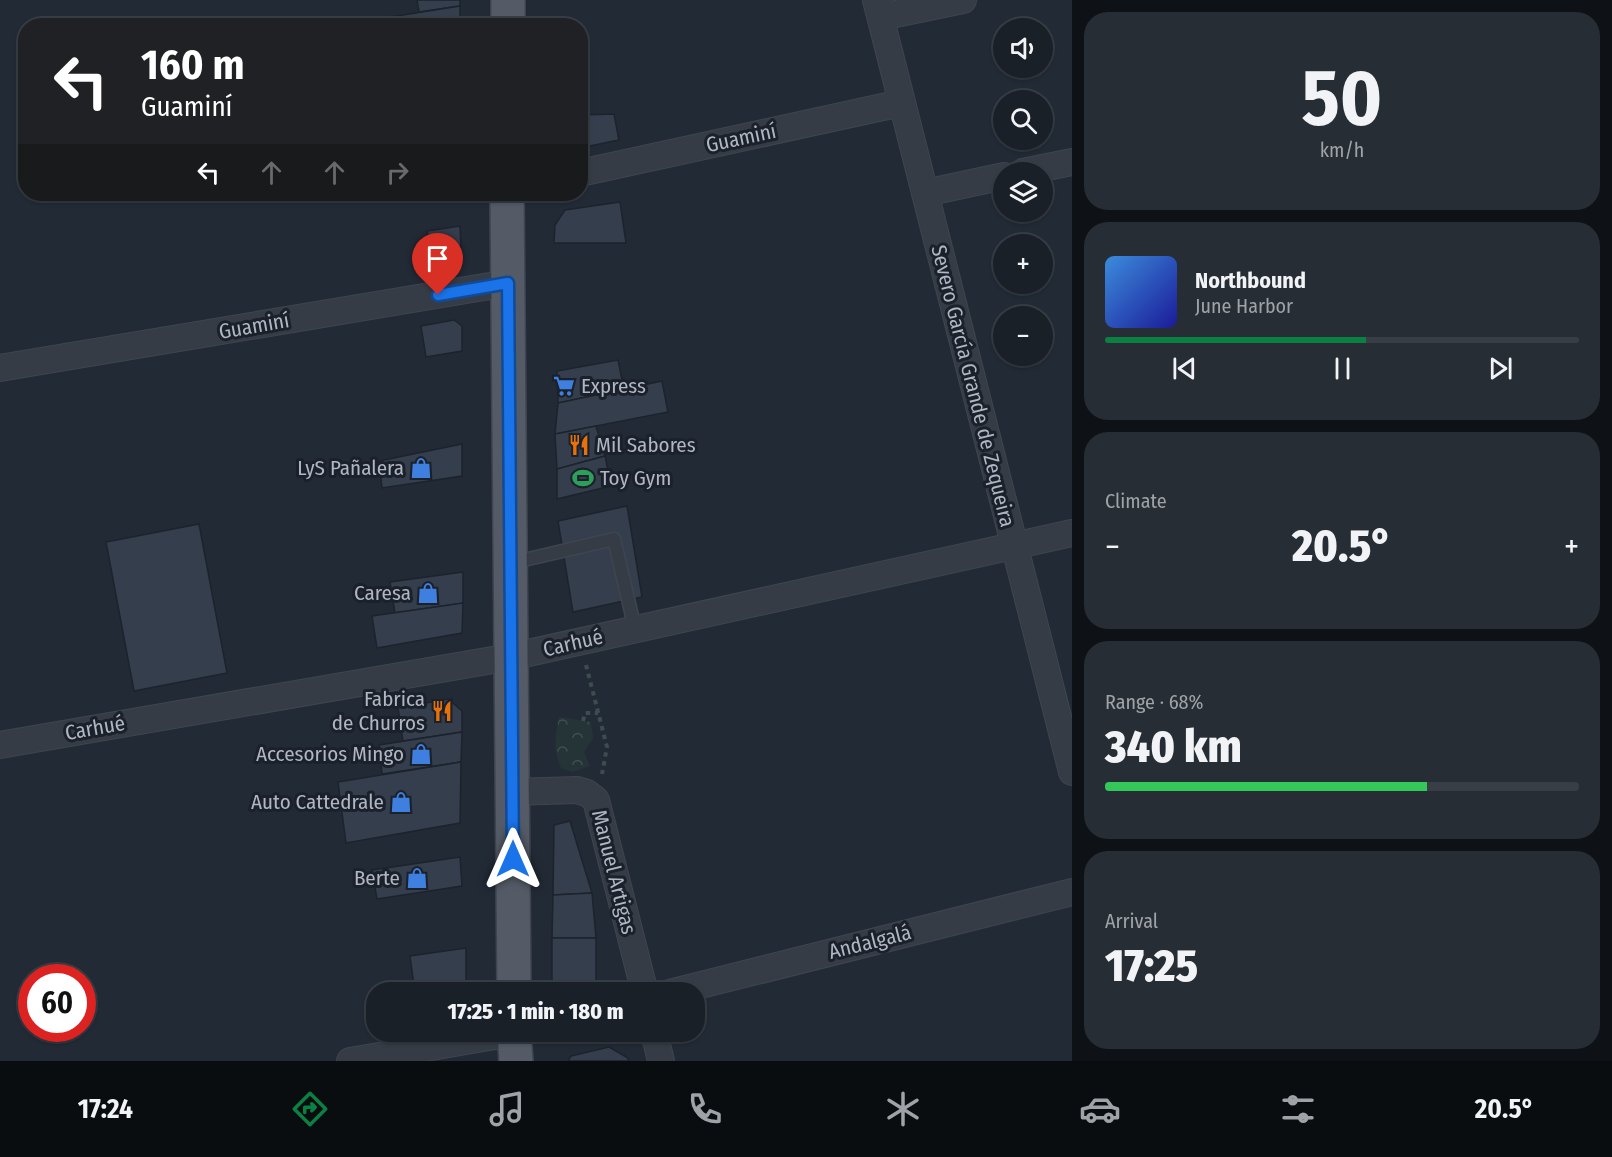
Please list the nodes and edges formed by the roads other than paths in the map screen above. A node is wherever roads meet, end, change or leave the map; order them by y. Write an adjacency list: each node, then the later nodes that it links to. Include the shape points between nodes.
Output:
1 (508, 0): 4 (main road)
2 (963, 0): 3 (street)
3 (879, 9): 5 (street, Severo García Grande de Zequeira)
4 (508, 18)
5 (901, 103): 8 (street, Guaminí); 10 (street, Severo García Grande de Zequeira)
6 (1072, 162): 7 (street)
7 (1053, 166)
8 (588, 171)
9 (993, 178): 10 (street)
10 (925, 193): 15 (street, Severo García Grande de Zequeira)
11 (507, 201): 12 (main road)
12 (508, 283): 13 (street, Guaminí); 16 (main road)
13 (0, 368)
14 (1072, 533): 15 (street, Carhué)
15 (1013, 545): 17 (street, Carhué); 20 (street, Severo García Grande de Zequeira)
16 (510, 563): 17 (lane, via 614,539); 18 (main road)
17 (635, 629): 18 (street, Carhué)
18 (510, 657): 19 (street, Carhué); 21 (main road)
19 (0, 745)
20 (1072, 772)
21 (512, 792): 23 (main road); 24 (street, Manuel Artigas, via 577,790 596,800)
22 (1072, 892): 25 (street, Andalgalá)
23 (514, 982)
24 (642, 982)
25 (705, 984)
26 (500, 1042): 28 (street)
27 (656, 1042): 29 (street)
28 (350, 1061)
29 (661, 1061)

